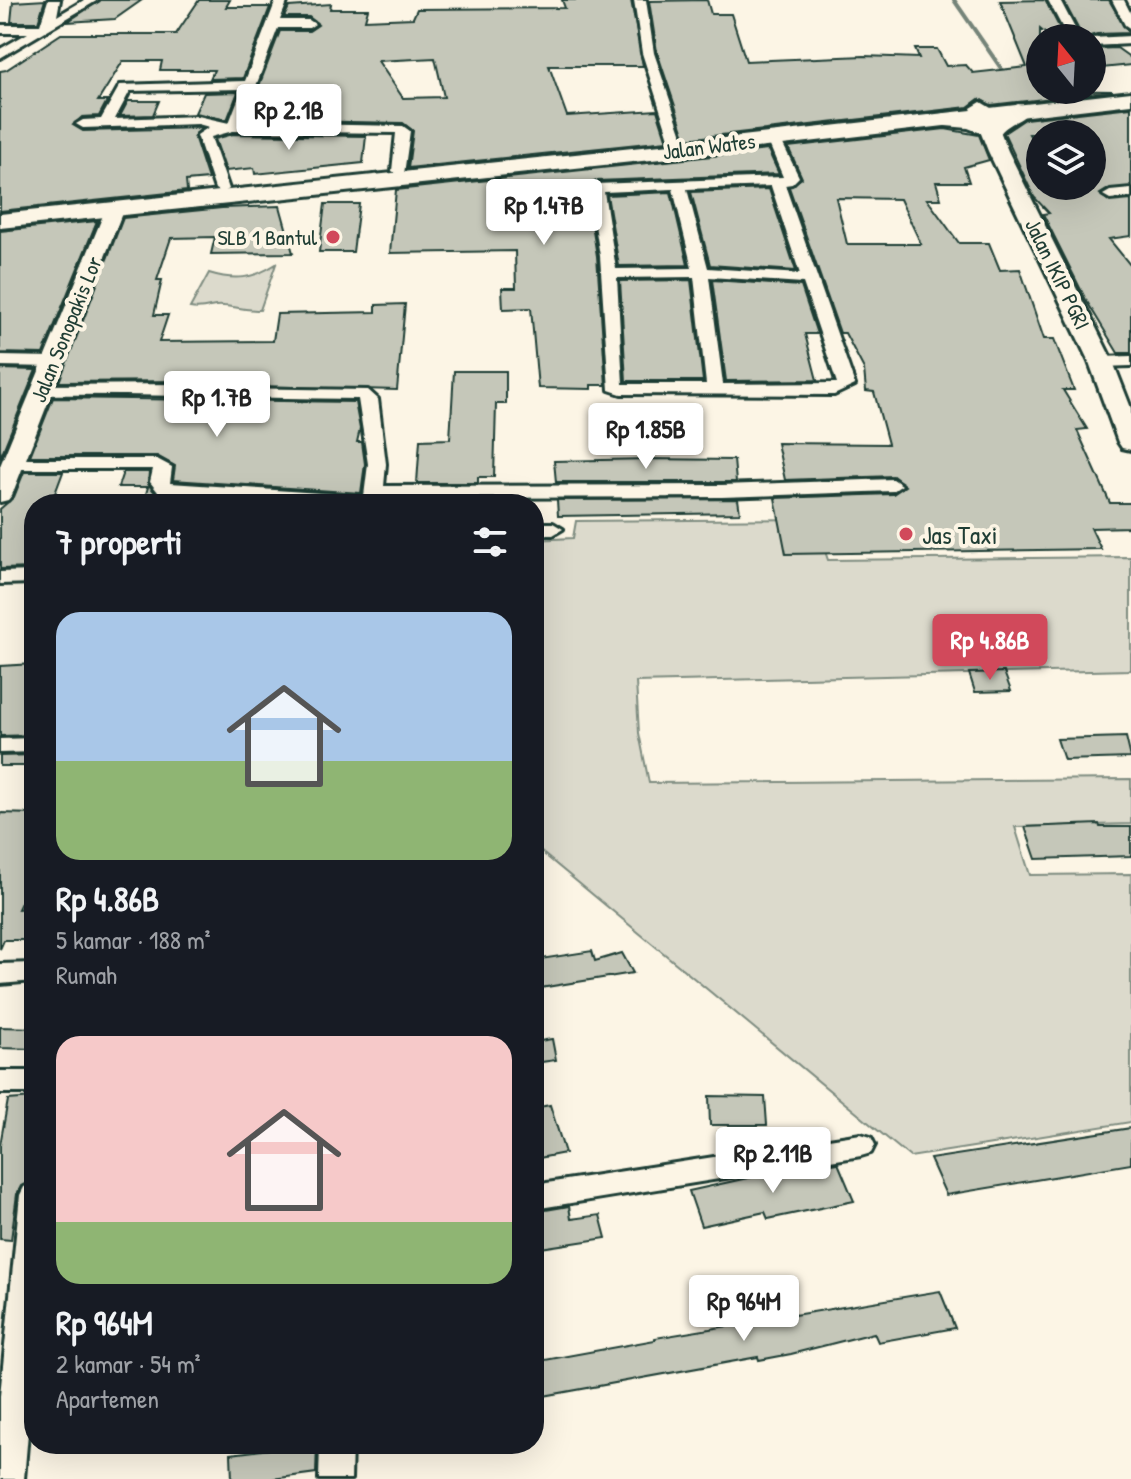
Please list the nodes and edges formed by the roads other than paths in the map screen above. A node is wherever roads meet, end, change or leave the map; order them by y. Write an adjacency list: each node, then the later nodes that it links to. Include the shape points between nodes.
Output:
1 (54, 0): 11 (street)
2 (92, 0): 11 (street)
3 (282, 0): 7 (street)
4 (640, 0): 26 (street, via 648,53)
5 (1054, 0): 9 (street)
6 (1124, 8): 10 (street)
7 (272, 24): 8 (street); 16 (street)
8 (309, 24)
9 (1067, 24)
10 (1131, 25)
11 (44, 26): 12 (street); 15 (street)
12 (0, 29)
13 (1131, 40): 14 (street)
14 (1106, 41)
15 (0, 54)
16 (248, 85): 23 (street, via 125,88); 24 (street)
17 (1131, 91): 20 (main road, Jalan Wates)
18 (1131, 98): 19 (main road)
19 (1018, 111): 20 (highway, via 997,120)
20 (986, 118): 21 (highway); 26 (main road, Jalan Wates); 42 (main road, Jalan IKIP PGRI)
21 (943, 120): 25 (main road, Jalan Wates)
22 (83, 124): 23 (street)
23 (105, 124): 24 (street, via 198,120)
24 (234, 127): 27 (street, via 398,129 403,131); 30 (street, via 204,135)
25 (774, 139): 26 (main road, Jalan Wates); 29 (street, via 792,177)
26 (678, 146): 27 (main road, Jalan Wates); 33 (main road, Jalan Wates)
27 (399, 171): 30 (main road, Jalan Wates)
28 (678, 183): 29 (street); 36 (street); 37 (street, via 596,188)
29 (777, 183): 38 (street)
30 (222, 189): 34 (main road, Jalan Wates)
31 (1131, 193): 32 (street)
32 (1110, 195)
33 (115, 208): 35 (main road, Jalan Wates); 41 (street, Jalan Sonopakis Lor)
34 (0, 212)
35 (0, 221)
36 (701, 272): 37 (street); 38 (street); 44 (street)
37 (608, 274): 44 (street, via 615,386)
38 (811, 279): 44 (street, via 846,385 834,390)
39 (0, 361): 41 (street)
40 (1131, 361): 42 (street)
41 (53, 362): 43 (street, Jalan Sonopakis Lor)
42 (1101, 362): 45 (main road, Jalan IKIP PGRI)
43 (42, 390): 46 (street, Jalan Sonopakis Lor); 49 (street, via 348,392 369,399 377,464)
44 (715, 390)
45 (1131, 442)
46 (12, 464): 48 (street, via 157,464 163,467 159,482 165,488); 50 (street, Jalan Sonopakis Lor)
47 (893, 485): 51 (street)
48 (279, 494)
49 (374, 494)
50 (0, 495)
51 (544, 495)
52 (24, 577): 53 (street)
53 (0, 578)
54 (24, 745): 55 (street)
55 (0, 746)
56 (24, 973): 57 (street)
57 (0, 974)
58 (0, 1082): 59 (street)
59 (24, 1082)
60 (861, 1145): 61 (street)
61 (544, 1195)
62 (24, 1304): 64 (street)
63 (336, 1454): 65 (street)
64 (8, 1479)
65 (335, 1479)

